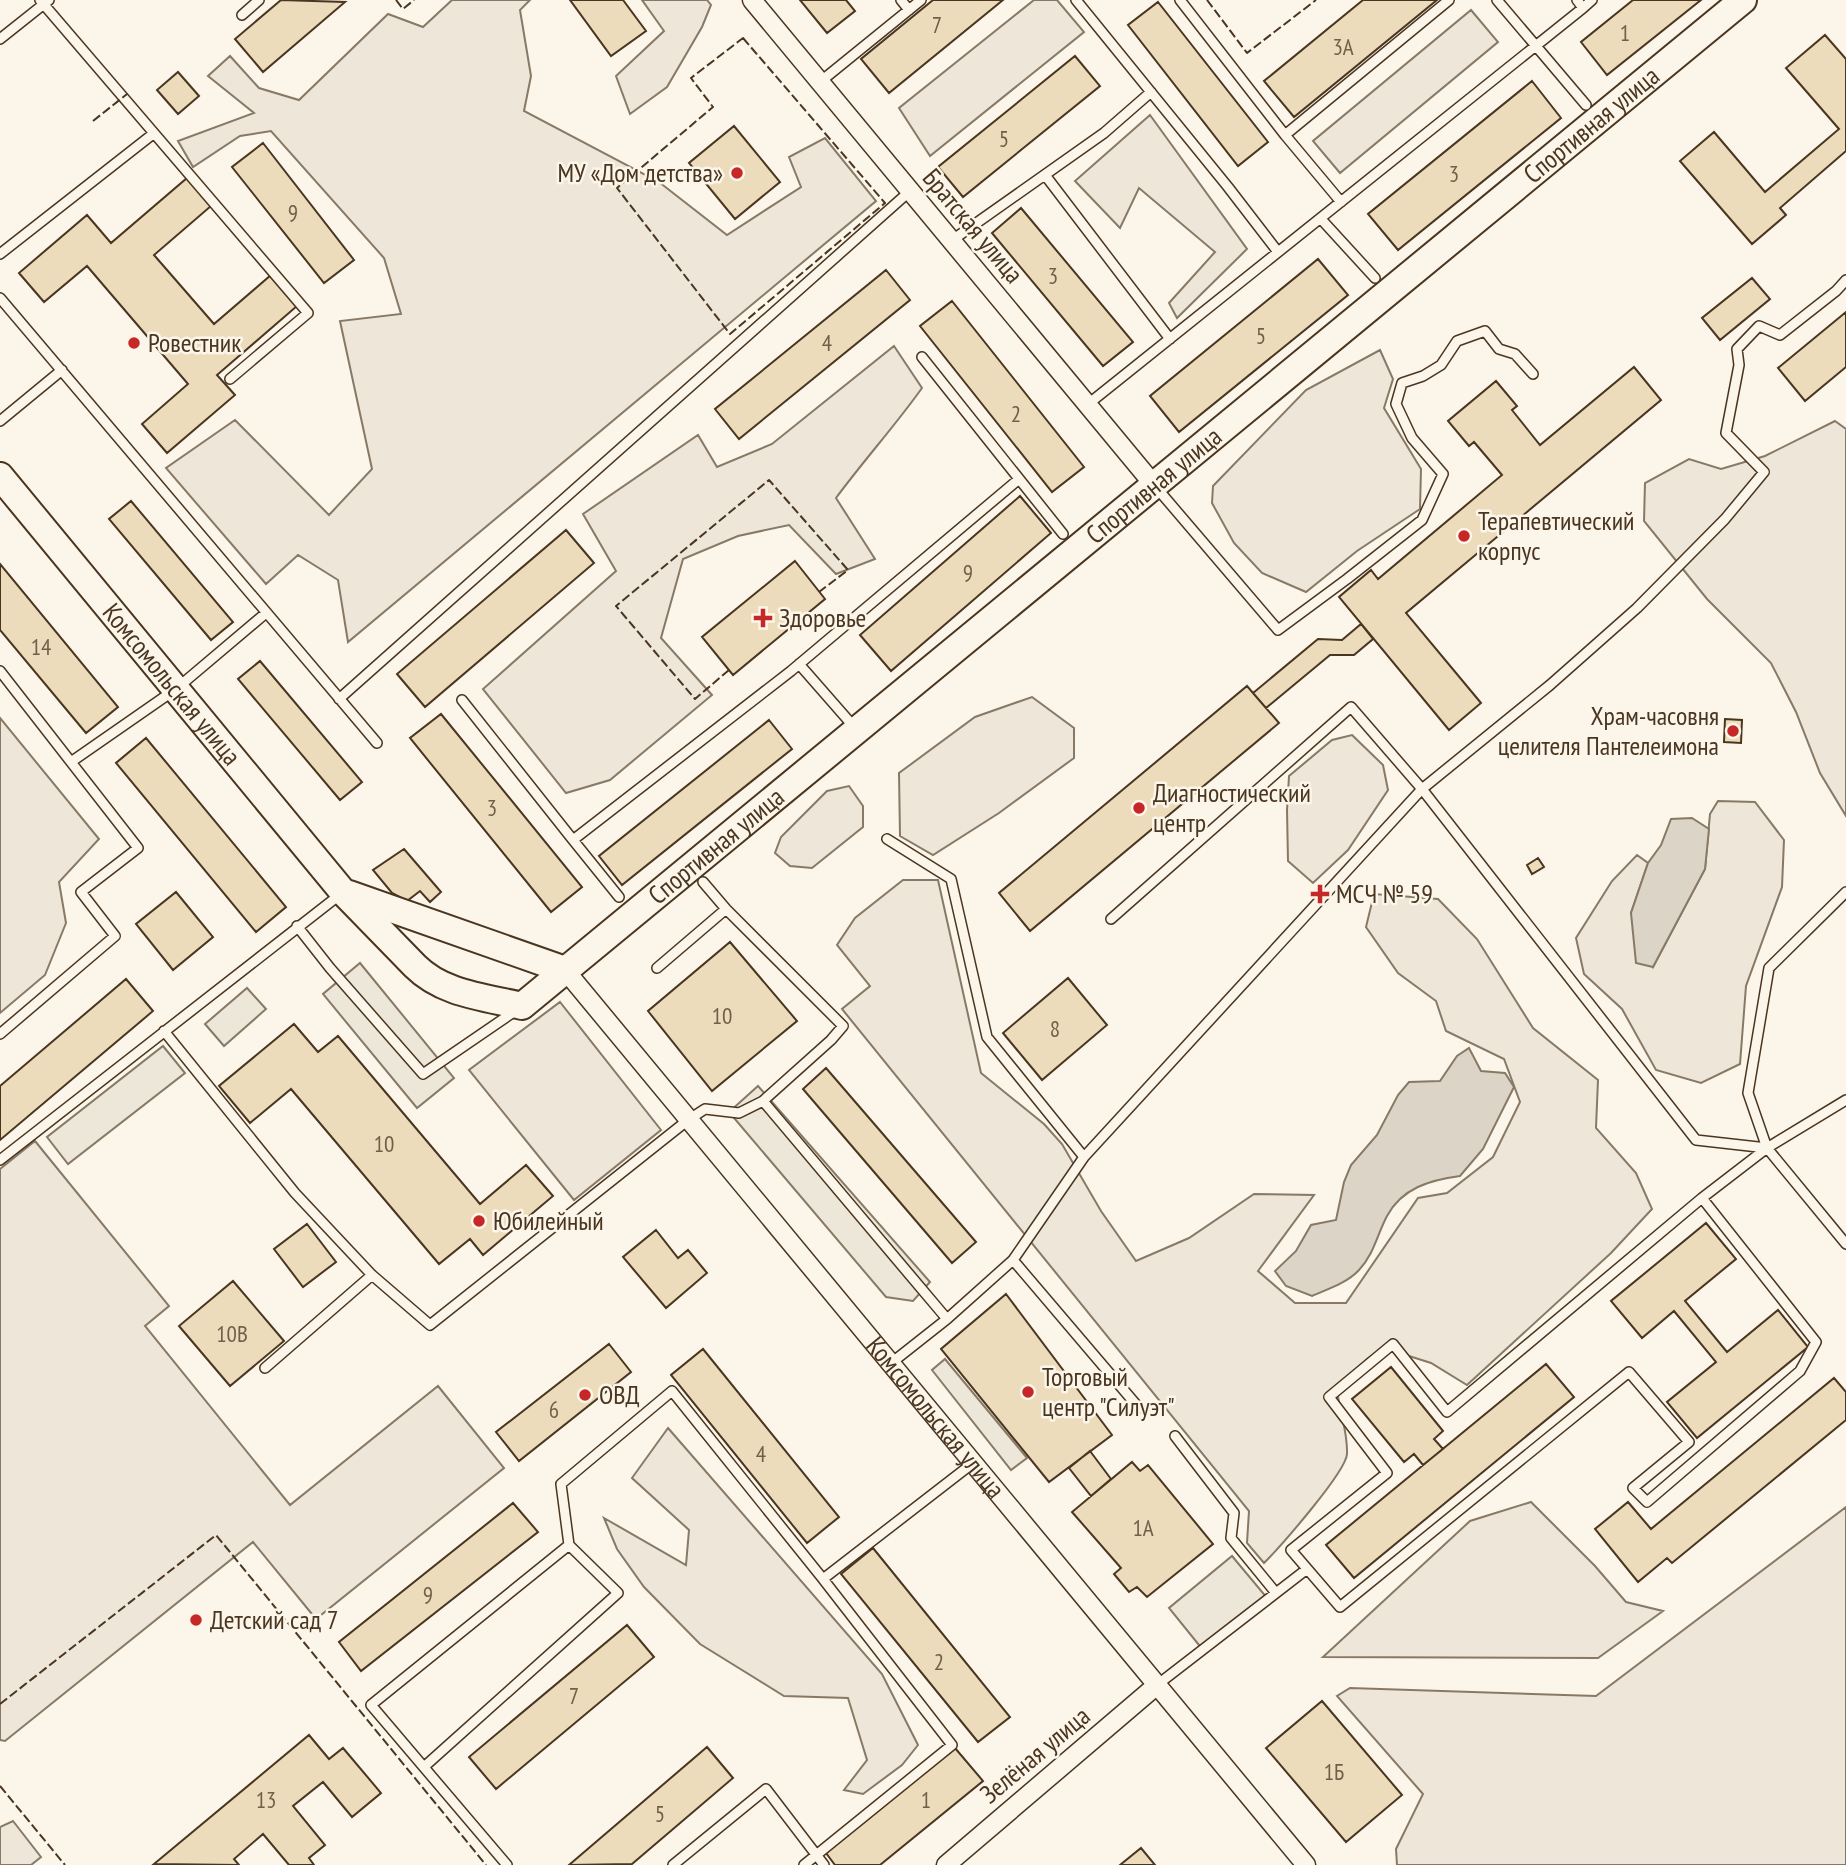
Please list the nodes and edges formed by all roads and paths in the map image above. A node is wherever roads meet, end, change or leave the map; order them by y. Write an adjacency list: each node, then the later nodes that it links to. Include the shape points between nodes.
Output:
1 (258, 0): 14 (lane)
2 (752, 0): 17 (street, Братская улица)
3 (901, 0): 13 (lane)
4 (921, 0): 13 (lane)
5 (1076, 0): 18 (lane)
6 (1180, 0): 21 (lane)
7 (1449, 0): 21 (lane)
8 (1497, 0): 16 (lane)
9 (1592, 0): 12 (lane)
10 (1743, 0): 41 (street, Спортивная улица)
11 (44, 2): 15 (lane); 20 (lane)
12 (1580, 4): 16 (lane)
13 (909, 10): 17 (lane)
14 (242, 15)
15 (0, 39)
16 (1536, 46): 19 (lane); 24 (lane)
17 (820, 82): 23 (street, Братская улица)
18 (1152, 92): 22 (lane); 27 (lane)
19 (1586, 105)
20 (153, 134): 28 (lane); 36 (lane, via 309,313)
21 (1285, 135): 24 (lane)
22 (1045, 175): 26 (lane); 32 (lane)
23 (910, 191): 26 (street, Братская улица); 47 (lane)
24 (1341, 202): 25 (lane)
25 (1321, 219): 27 (lane); 29 (lane)
26 (951, 242): 37 (street, Братская улица)
27 (1278, 253): 32 (lane)
28 (0, 254)
29 (1375, 278)
30 (1846, 280): 52 (lane, via 1780,335 1759,326 1737,349 1740,365 1726,433 1764,472 1756,482 1637,608)
31 (0, 298): 34 (lane)
32 (1170, 339): 37 (lane)
33 (922, 358): 39 (lane)
34 (62, 370): 38 (lane); 43 (lane)
35 (1533, 374): 41 (lane, via 1515,355 1499,349 1485,331 1457,341 1441,365 1402,383 1396,404 1412,438 1443,474 1422,520 1278,630)
36 (230, 379)
37 (1087, 405): 41 (street, Братская улица)
38 (0, 421)
39 (1019, 480): 42 (lane); 44 (lane)
40 (3, 485): 46 (street, Комсомольская улица)
41 (1154, 485): 49 (street, Спортивная улица)
42 (1063, 534)
43 (266, 613): 46 (lane); 47 (lane)
44 (799, 664): 49 (lane); 54 (lane)
45 (0, 671): 51 (lane)
46 (176, 689): 51 (lane); 56 (street, Комсомольская улица)
47 (339, 699): 50 (lane)
48 (462, 700): 54 (lane)
49 (856, 729): 65 (street, Спортивная улица)
50 (376, 743)
51 (71, 762): 68 (lane, via 138,848 81,892 115,936)
52 (1422, 789): 60 (lane, via 1351,707); 72 (lane, via 1696,1140); 73 (lane)
53 (887, 839): 73 (lane, via 951,879 986,1037)
54 (573, 840): 58 (lane)
55 (703, 882): 59 (lane)
56 (343, 892): 61 (street); 62 (lane); 63 (street, Комсомольская улица)
57 (1846, 892): 72 (lane, via 1769,968 1748,1093)
58 (620, 897)
59 (726, 909): 64 (lane); 70 (lane, via 843,1026)
60 (1111, 919)
61 (436, 925): 63 (street, via 421,932 414,942); 65 (street)
62 (297, 926): 66 (lane, via 422,1074); 67 (lane)
63 (415, 966): 66 (street, Комсомольская улица, via 448,989)
64 (657, 968)
65 (565, 970): 66 (street); 71 (street, Комсомольская улица)
66 (522, 1006)
67 (164, 1031): 74 (lane); 78 (lane, via 295,1193)
68 (0, 1034)
69 (1846, 1100): 72 (lane)
70 (763, 1101): 71 (lane, via 738,1113 705,1109); 79 (lane)
71 (688, 1120): 78 (lane, via 430,1325); 80 (street, Комсомольская улица)
72 (1767, 1148): 75 (lane); 76 (lane)
73 (1084, 1157): 77 (lane)
74 (0, 1160)
75 (1702, 1198): 86 (lane, via 1447,1412 1393,1344 1329,1397 1387,1472 1291,1550); 86 (lane, via 1816,1342 1800,1371 1647,1503 1633,1488 1689,1442 1629,1371 1340,1607)
76 (1846, 1244)
77 (1013, 1259): 79 (lane); 82 (lane)
78 (372, 1275): 81 (lane)
79 (947, 1319): 80 (lane)
80 (890, 1364): 84 (street, Комсомольская улица)
81 (265, 1368)
82 (1139, 1408)
83 (1175, 1436): 88 (lane, via 1234,1513 1231,1538)
84 (973, 1463): 87 (lane); 89 (street, Комсомольская улица)
85 (569, 1545): 87 (lane, via 561,1484 672,1391); 90 (lane, via 618,1594); 90 (lane, via 371,1705)
86 (1307, 1569): 88 (lane)
87 (823, 1579): 91 (lane, via 952,1745)
88 (1276, 1593): 89 (lane)
89 (1157, 1685): 96 (street, Зелёная улица); 97 (street, Комсомольская улица)
90 (425, 1766): 92 (lane)
91 (817, 1855): 93 (lane, via 766,1789); 94 (lane); 95 (lane)
92 (507, 1865)
93 (673, 1865)
94 (804, 1865)
95 (824, 1865)
96 (946, 1865)
97 (1306, 1865)

